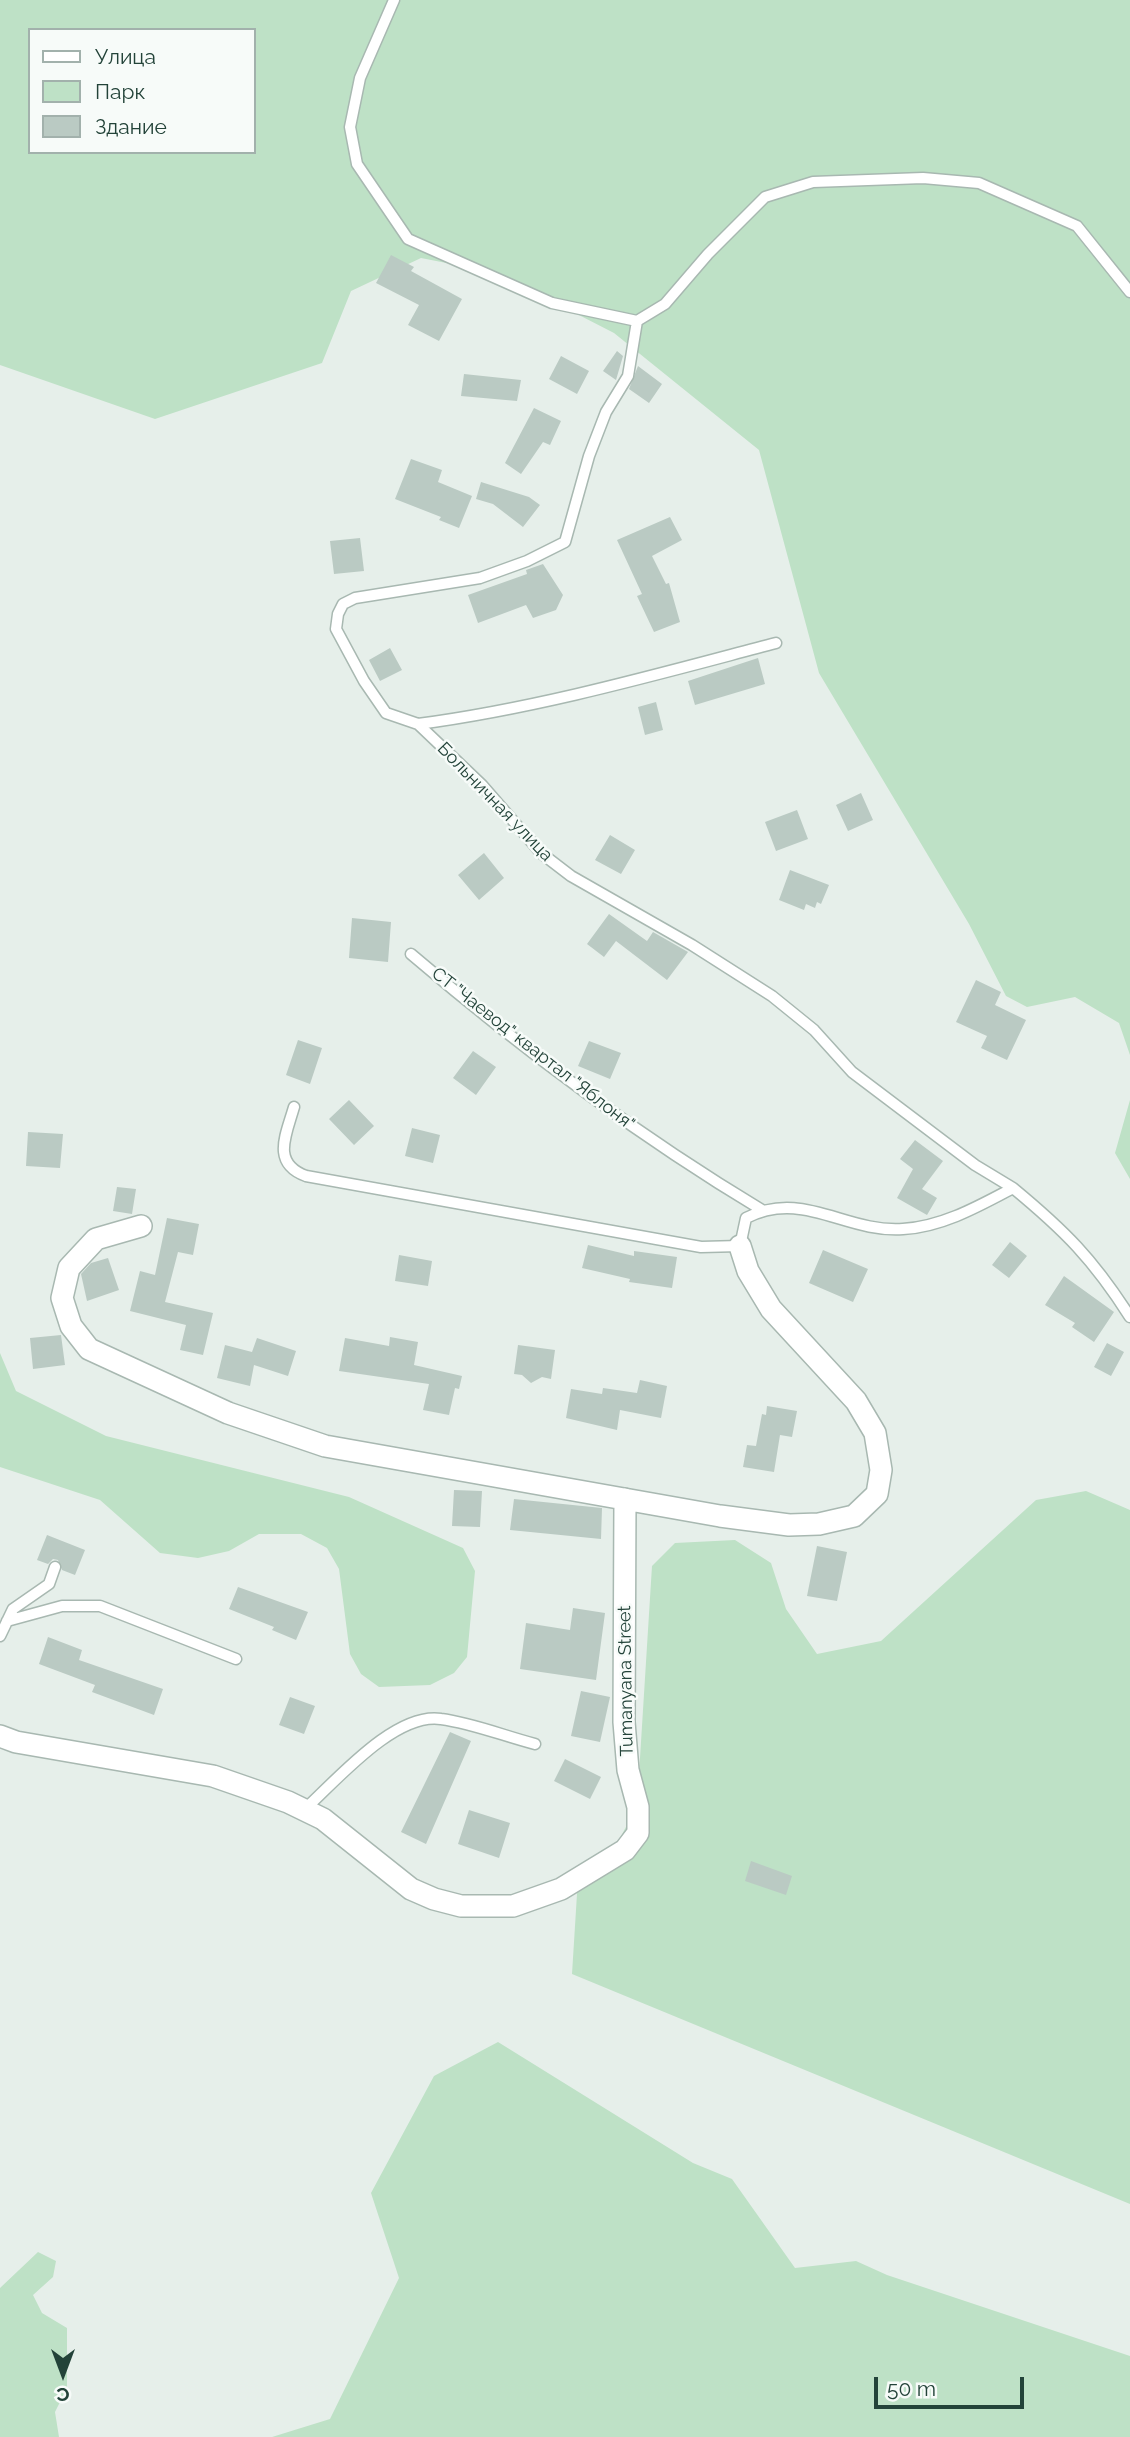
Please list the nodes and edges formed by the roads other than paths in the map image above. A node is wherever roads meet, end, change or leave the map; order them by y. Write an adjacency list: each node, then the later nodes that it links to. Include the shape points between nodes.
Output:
1 (394, 0): 3 (lane, via 360,78 350,127 357,164 408,239 552,303)
2 (1130, 292): 3 (lane, via 1077,226 979,183 923,178 813,182 765,197 665,304)
3 (638, 321): 5 (lane, Больничная улица, via 628,376 606,412 589,456 565,542 480,578 355,598 343,604 336,629 364,681 386,713)
4 (776, 643): 5 (lane, via 597,690)
5 (418, 724): 8 (lane, Больничная улица, via 482,785 541,853 571,876 772,996 814,1030 852,1072 975,1165)
6 (411, 954): 9 (lane, СТ "Чаевод" квартал "Яблоня", via 596,1103)
7 (294, 1107): 11 (lane, via 282,1148 284,1161 306,1176 702,1247)
8 (1013, 1188): 9 (lane, via 929,1226 901,1229 866,1227 782,1206); 12 (lane, Больничная улица, via 1067,1232 1102,1273)
9 (762, 1210): 11 (lane, via 746,1218)
10 (141, 1226): 13 (street, via 96,1239 69,1268 62,1298 71,1326 89,1349 228,1413 325,1446)
11 (740, 1246): 13 (street, via 748,1271 771,1309 856,1401 875,1433 881,1470 877,1494 854,1516 789,1525)
12 (1130, 1317)
13 (625, 1499): 20 (street, Tumanyana Street, via 624,1722 628,1770 638,1807 638,1833 625,1850 561,1889 513,1906 461,1906 411,1889)
14 (55, 1567): 15 (lane, via 48,1584 13,1609)
15 (7, 1621): 16 (lane); 17 (lane, via 62,1606 100,1606)
16 (0, 1636)
17 (236, 1660)
18 (0, 1736): 20 (street, Tumanyana Street, via 213,1776)
19 (535, 1744): 20 (lane, via 440,1718 420,1719 390,1734)
20 (304, 1809)

